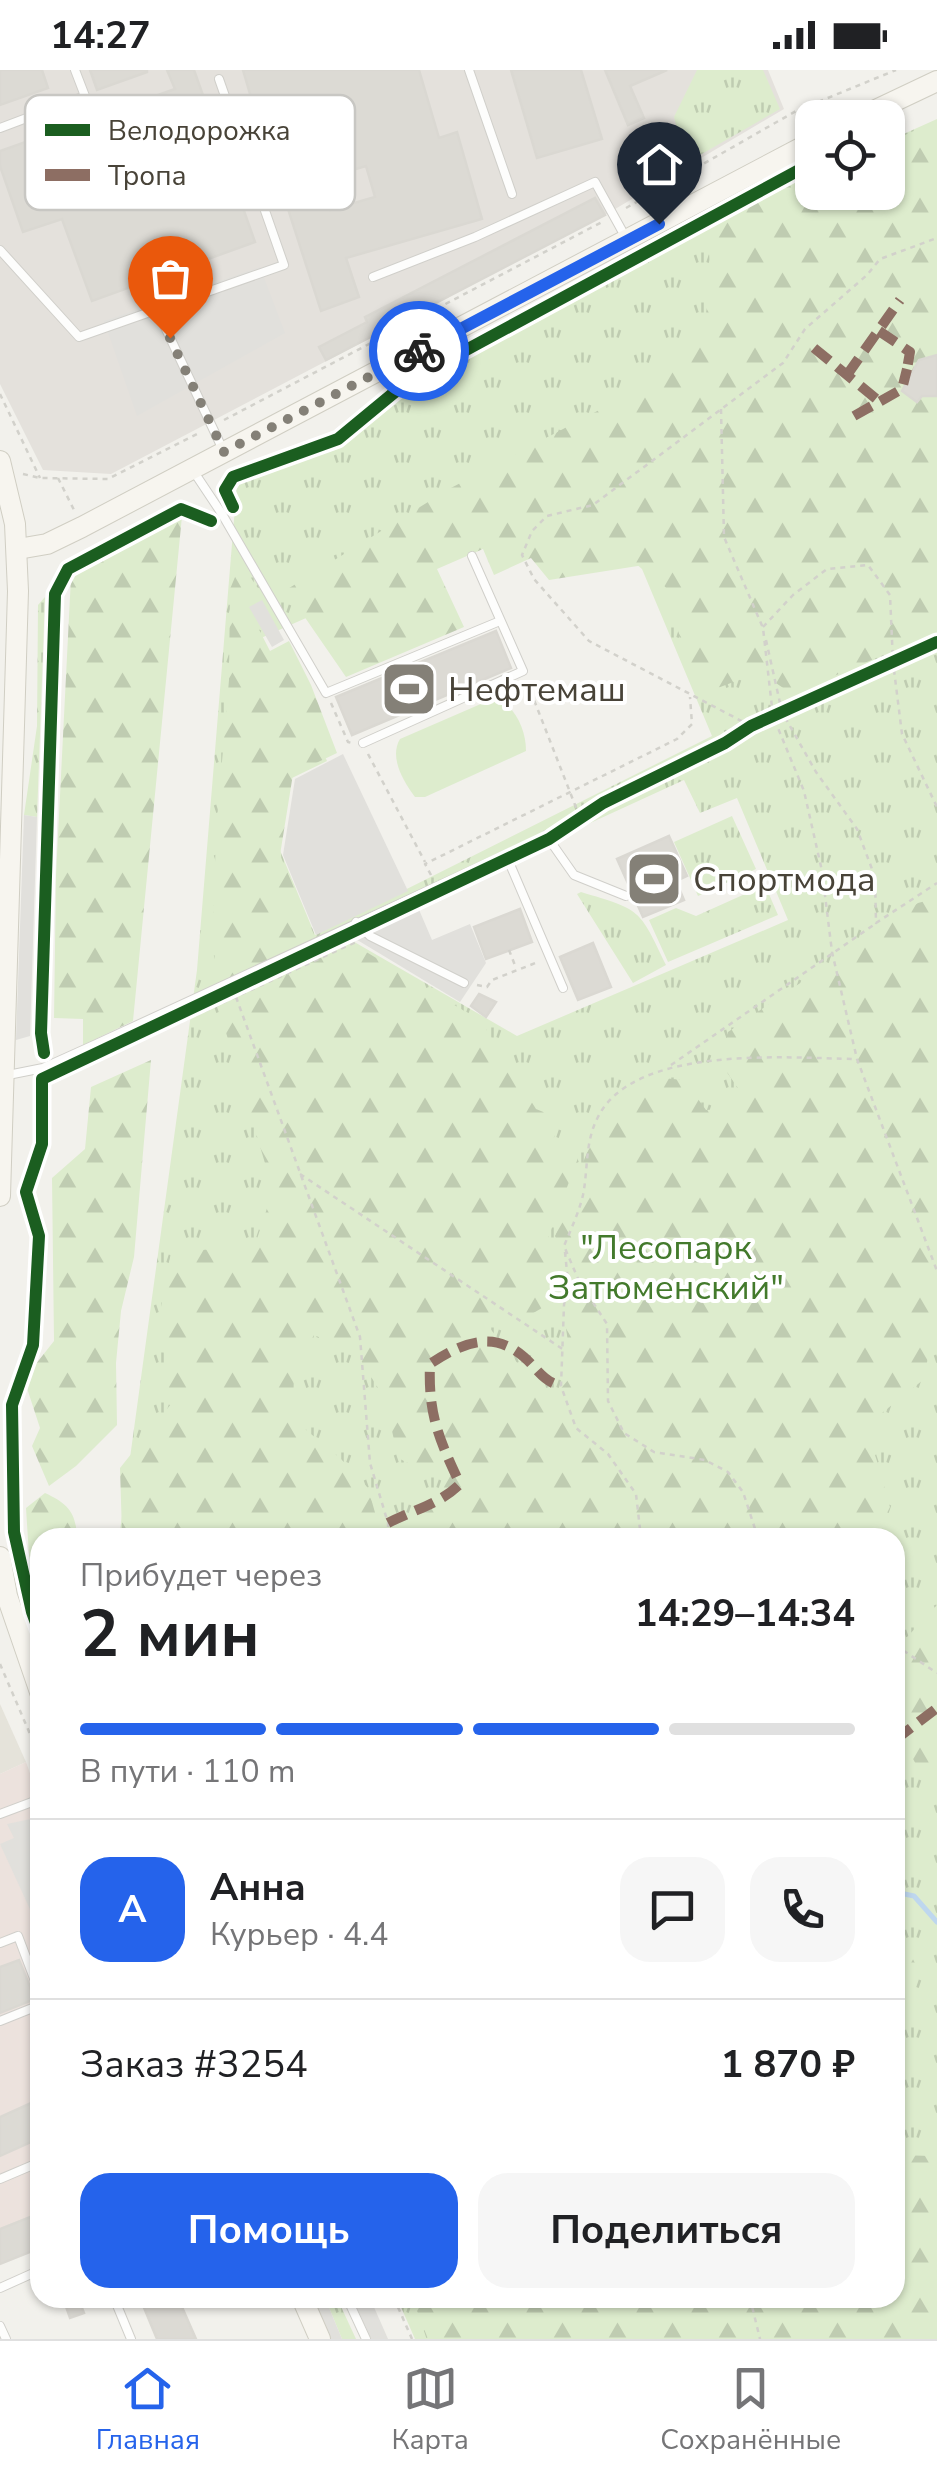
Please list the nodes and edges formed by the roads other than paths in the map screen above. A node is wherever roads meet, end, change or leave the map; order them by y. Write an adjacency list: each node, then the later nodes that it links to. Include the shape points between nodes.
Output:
1 (75, 70): 5 (lane)
2 (468, 70): 11 (lane)
3 (219, 79): 6 (lane)
4 (937, 81): 7 (street)
5 (86, 95)
6 (225, 95)
7 (896, 100)
8 (25, 119): 9 (lane)
9 (0, 128)
10 (795, 151): 13 (street)
11 (512, 194)
12 (265, 210): 16 (lane, via 284,265)
13 (628, 240): 15 (lane, via 596,182); 17 (street)
14 (0, 250): 16 (lane, via 78,338)
15 (372, 277)
16 (158, 310): 17 (lane)
17 (224, 452): 19 (street)
18 (0, 461): 20 (street)
19 (191, 468): 20 (street, via 47,544); 22 (lane, via 326,693)
20 (18, 549): 31 (street)
21 (472, 556): 22 (lane)
22 (500, 621): 23 (lane, via 523,671)
23 (363, 743)
24 (587, 816): 25 (lane)
25 (548, 837): 26 (lane); 27 (lane, via 574,875)
26 (506, 854): 28 (lane); 30 (lane)
27 (626, 896)
28 (357, 924): 29 (lane); 31 (lane, via 43,1068)
29 (464, 984)
30 (562, 988)
31 (3, 1076): 32 (street)
32 (0, 1196)
33 (0, 1557): 34 (street)
34 (30, 1662)
35 (30, 1803): 36 (lane)
36 (0, 1814)
37 (0, 1943): 38 (lane, via 18,1936)
38 (30, 1968)
39 (30, 2009): 40 (lane)
40 (0, 2020)
41 (30, 2166): 42 (lane)
42 (0, 2178)
43 (30, 2274): 44 (lane)
44 (0, 2288)
45 (118, 2308): 50 (lane)
46 (306, 2308): 51 (street)
47 (352, 2308): 52 (lane)
48 (0, 2326): 49 (lane)
49 (6, 2339)
50 (131, 2339)
51 (320, 2339)
52 (366, 2339)

